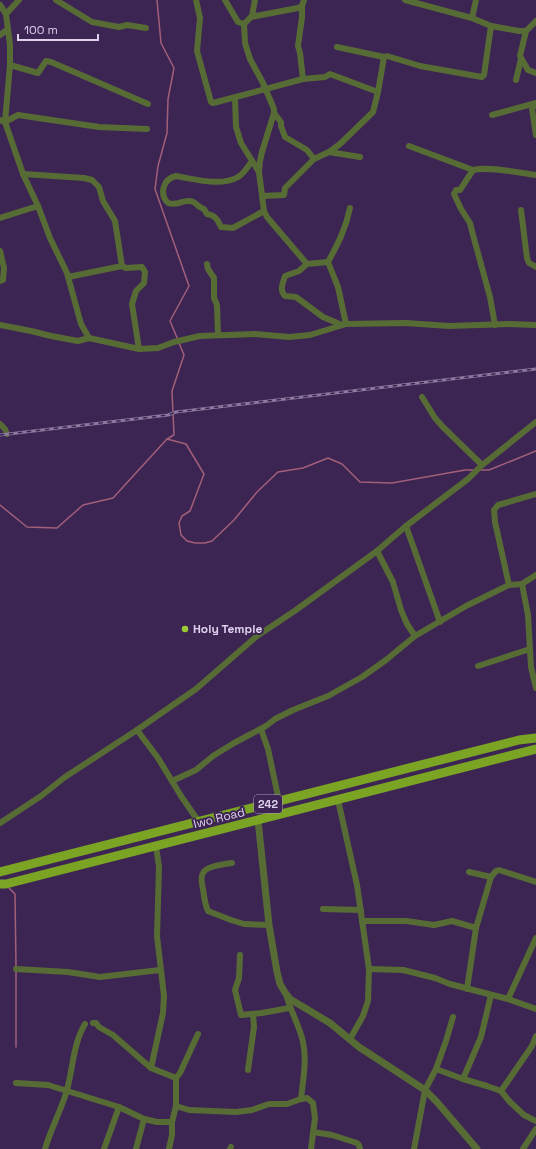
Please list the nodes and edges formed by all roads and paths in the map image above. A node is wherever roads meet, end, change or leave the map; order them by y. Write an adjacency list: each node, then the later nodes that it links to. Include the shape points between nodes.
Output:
1 (19, 0): 11 (street)
2 (56, 0): 17 (street, via 92,22)
3 (196, 0): 32 (street, via 200,18 197,51 209,100 213,103)
4 (225, 0): 15 (street, via 238,22)
5 (255, 0): 12 (street)
6 (405, 0): 8 (street)
7 (476, 0): 13 (street)
8 (414, 1): 13 (street)
9 (303, 3): 12 (street, via 298,8); 26 (street, via 298,46)
10 (0, 5): 11 (street)
11 (6, 14): 18 (street)
12 (251, 17): 15 (street)
13 (472, 18): 16 (street)
14 (536, 21): 19 (street)
15 (244, 24): 30 (street, via 245,43 250,59)
16 (491, 26): 19 (street); 22 (street, via 482,77 420,66)
17 (146, 28)
18 (8, 29): 20 (street); 24 (street)
19 (526, 31): 23 (street)
20 (0, 35)
21 (337, 47): 22 (street)
22 (384, 56): 28 (street)
23 (521, 59): 25 (street, via 528,70); 27 (street)
24 (10, 65): 33 (street, via 38,73 46,61 51,62); 37 (street)
25 (536, 73)
26 (302, 79): 29 (street, via 325,77 330,74); 30 (street)
27 (516, 80)
28 (380, 82): 29 (street); 31 (street)
29 (370, 89): 31 (street)
30 (266, 90): 32 (street); 35 (street)
31 (378, 92): 43 (street, via 373,112)
32 (235, 98): 46 (street, via 236,127 241,143)
33 (148, 104)
34 (536, 104): 36 (street); 41 (street, via 532,109)
35 (274, 113): 38 (street); 39 (street)
36 (492, 115)
37 (2, 121): 40 (street, via 18,115 99,127); 50 (street)
38 (271, 121): 39 (street); 49 (street)
39 (281, 122): 45 (street, via 285,137 307,150)
40 (147, 129)
41 (536, 135)
42 (409, 146): 48 (street)
43 (329, 152): 44 (street); 45 (street)
44 (360, 157)
45 (314, 159): 52 (street, via 285,188 284,195)
46 (252, 160): 47 (street); 49 (street)
47 (245, 170): 49 (street); 56 (street, via 238,177 215,182 172,177 165,184 163,195 168,204 194,202 207,214 214,215 221,227 233,228)
48 (473, 170): 51 (street, via 501,170); 68 (street, via 460,190 456,190 454,194 472,228)
49 (259, 172): 52 (street)
50 (23, 174): 53 (street); 62 (street, via 84,178 96,183 115,221)
51 (536, 175)
52 (262, 196): 56 (street)
53 (38, 206): 57 (street); 64 (street)
54 (350, 208): 59 (street, via 347,222)
55 (521, 210): 63 (street, via 527,258)
56 (264, 211): 61 (street)
57 (0, 218)
58 (0, 251): 65 (street, via 4,272 3,280)
59 (328, 262): 61 (street); 67 (street, via 338,287)
60 (206, 264): 70 (street, via 214,278)
61 (307, 264): 67 (street, via 299,271 285,276 282,294 296,297 323,317)
62 (122, 266): 64 (street); 72 (street, via 142,267 145,272 144,283 136,291 132,304)
63 (536, 267)
64 (68, 277): 71 (street, via 80,324)
65 (0, 281)
66 (0, 325): 71 (street, via 78,341)
67 (344, 325): 68 (street); 70 (street, via 289,337 255,334)
68 (496, 325): 69 (street)
69 (536, 325)
70 (218, 335): 72 (street, via 181,340 158,348)
71 (89, 338): 72 (street)
72 (139, 349)
73 (422, 397): 77 (street, via 435,418)
74 (536, 422): 77 (street)
75 (0, 424): 76 (street)
76 (7, 434)
77 (481, 466): 79 (street, via 468,479)
78 (536, 494): 83 (street, via 498,505 494,510)
79 (406, 526): 80 (street); 84 (street)
80 (377, 551): 85 (street, via 393,582 407,624); 90 (street, via 257,636 196,689)
81 (536, 575): 82 (street)
82 (522, 584): 83 (street); 86 (street, via 528,615)
83 (509, 586): 84 (street, via 466,606)
84 (440, 622): 85 (street)
85 (415, 636): 89 (street, via 362,677 328,696 275,719)
86 (530, 649): 87 (street); 88 (street)
87 (478, 666)
88 (536, 688)
89 (261, 729): 93 (street, via 213,756 196,770); 95 (street)
90 (137, 730): 93 (street); 98 (street)
91 (536, 738): 95 (main road, Iwo Road / 242, via 519,740)
92 (536, 749): 94 (main road, Iwo Road)
93 (172, 781): 97 (street)
94 (338, 800): 96 (main road, Iwo Road); 107 (street)
95 (279, 801): 97 (main road, Iwo Road / 242)
96 (258, 820): 99 (main road, Iwo Road); 109 (street)
97 (199, 822): 101 (main road, Iwo Road / 242)
98 (0, 823)
99 (156, 846): 105 (main road, Iwo Road); 114 (street, via 159,867 157,936)
100 (232, 863): 109 (street, via 215,866 202,873 206,909 244,924)
101 (0, 872)
102 (469, 872): 103 (street)
103 (491, 877): 104 (street, via 499,870); 110 (street)
104 (536, 882)
105 (3, 884)
106 (323, 909): 107 (street)
107 (360, 910): 108 (street)
108 (362, 921): 110 (street, via 406,921 438,926 452,921); 115 (street)
109 (269, 925): 117 (street, via 277,972)
110 (476, 928): 116 (street)
111 (536, 938): 119 (street)
112 (240, 955): 122 (street, via 239,978 235,990 237,1002 240,1015)
113 (16, 970): 114 (street, via 68,972 100,978)
114 (160, 970): 129 (street, via 164,996 163,1013)
115 (369, 970): 116 (street, via 403,970); 128 (street, via 368,1001)
116 (467, 989): 118 (street)
117 (286, 994): 120 (street); 128 (street)
118 (491, 995): 119 (street); 133 (street, via 481,1037)
119 (508, 999): 121 (street)
120 (290, 1008): 122 (street); 138 (street, via 303,1041 305,1061)
121 (536, 1009)
122 (253, 1014): 131 (street, via 254,1026)
123 (453, 1017): 130 (street)
124 (93, 1023): 129 (street, via 113,1035)
125 (85, 1024): 136 (street, via 74,1056)
126 (198, 1034): 132 (street)
127 (536, 1036): 137 (street)
128 (350, 1039): 135 (street)
129 (151, 1068): 132 (street)
130 (436, 1069): 133 (street); 135 (street)
131 (248, 1070)
132 (176, 1078): 139 (street)
133 (463, 1079): 137 (street)
134 (16, 1082): 136 (street, via 48,1084)
135 (425, 1090): 152 (street); 153 (street)
136 (67, 1091): 140 (street); 146 (street)
137 (501, 1091): 142 (street, via 524,1115)
138 (301, 1099): 139 (street, via 287,1104 269,1104 236,1112 189,1110); 144 (street, via 307,1098 314,1107)
139 (176, 1106): 143 (street)
140 (119, 1107): 141 (street); 147 (street)
141 (144, 1119): 143 (street); 148 (street)
142 (536, 1121)
143 (172, 1122): 149 (street)
144 (313, 1132): 150 (street); 151 (street, via 357,1143)
145 (535, 1132): 154 (street)
146 (45, 1149)
147 (104, 1149)
148 (136, 1149)
149 (169, 1149)
150 (311, 1149)
151 (360, 1149)
152 (414, 1149)
153 (477, 1149)
154 (523, 1149)

